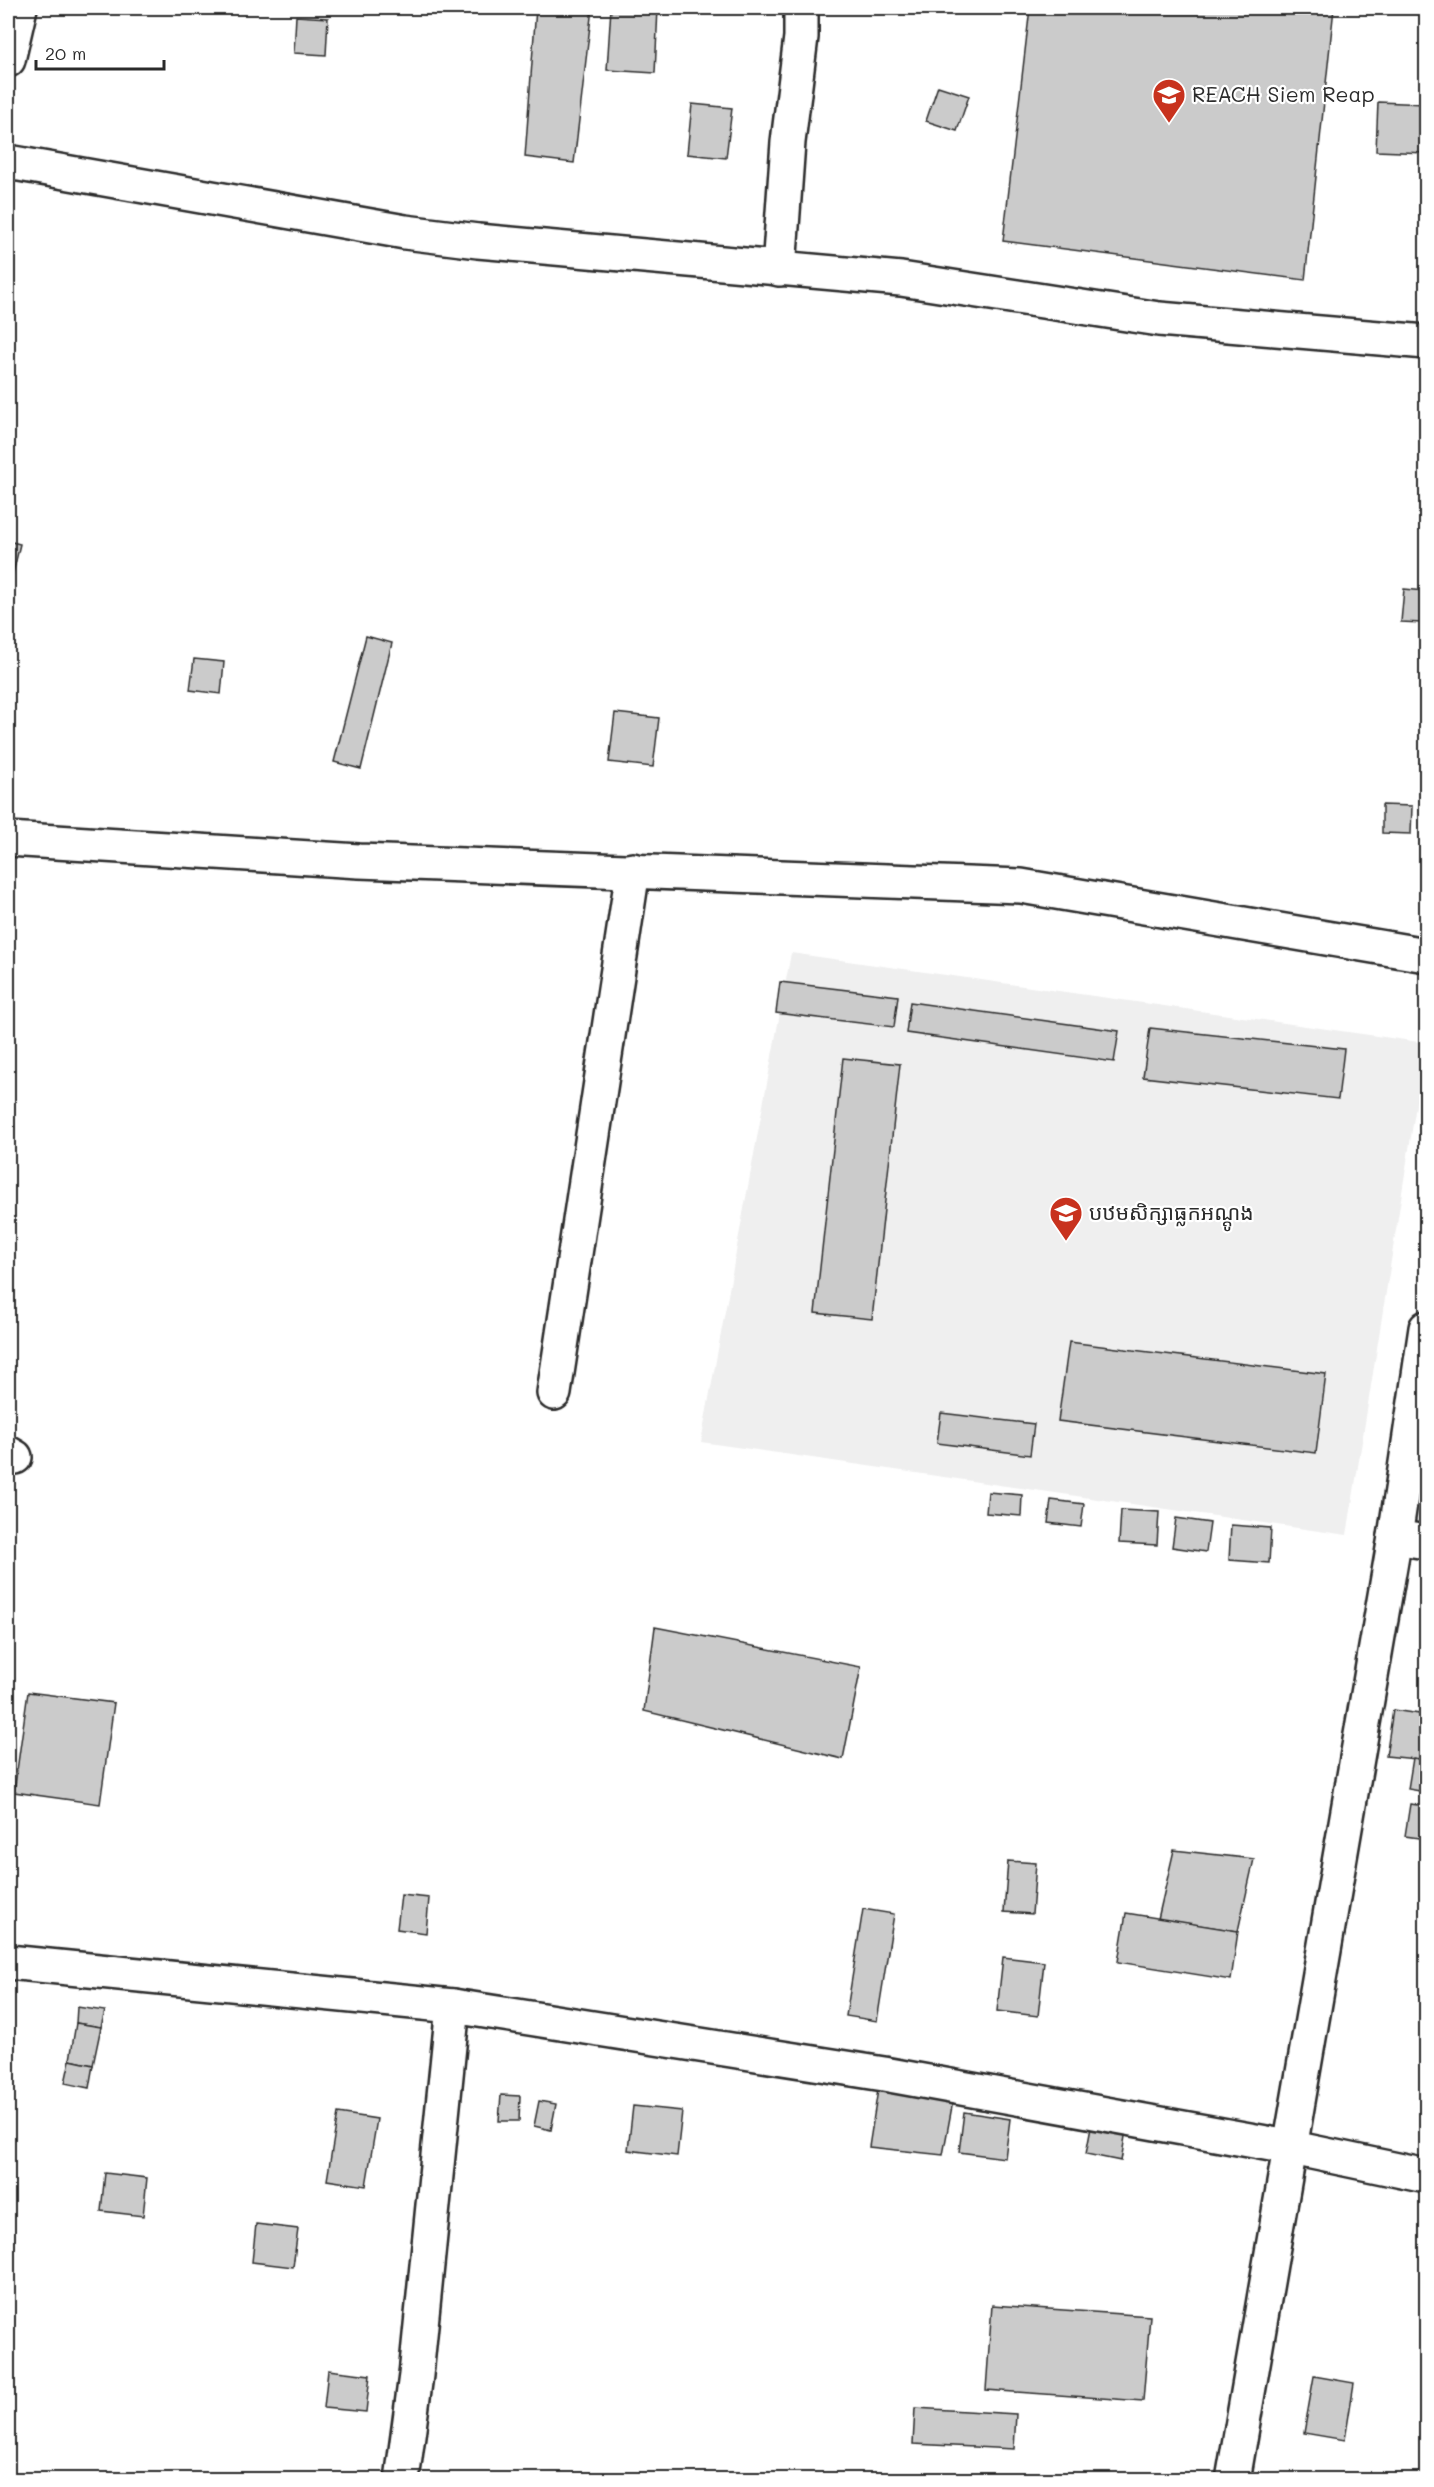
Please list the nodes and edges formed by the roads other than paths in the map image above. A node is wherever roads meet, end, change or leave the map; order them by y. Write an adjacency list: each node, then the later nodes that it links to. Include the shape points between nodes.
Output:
1 (20, 8): 3 (street)
2 (801, 8): 5 (street)
3 (8, 60)
4 (8, 162): 5 (street, via 405,232)
5 (779, 269): 6 (street, via 901,279 1159,319)
6 (1426, 342)
7 (8, 839): 8 (street, via 359,861)
8 (633, 870): 9 (street, via 1021,886); 11 (street)
9 (1426, 955)
10 (1426, 1328): 12 (street)
11 (554, 1393)
12 (1411, 1540): 15 (street)
13 (8, 1962): 14 (street)
14 (453, 2006): 15 (street, via 884,2074); 17 (street)
15 (1288, 2147): 16 (street); 18 (street)
16 (1426, 2176)
17 (402, 2480)
18 (1233, 2480)

